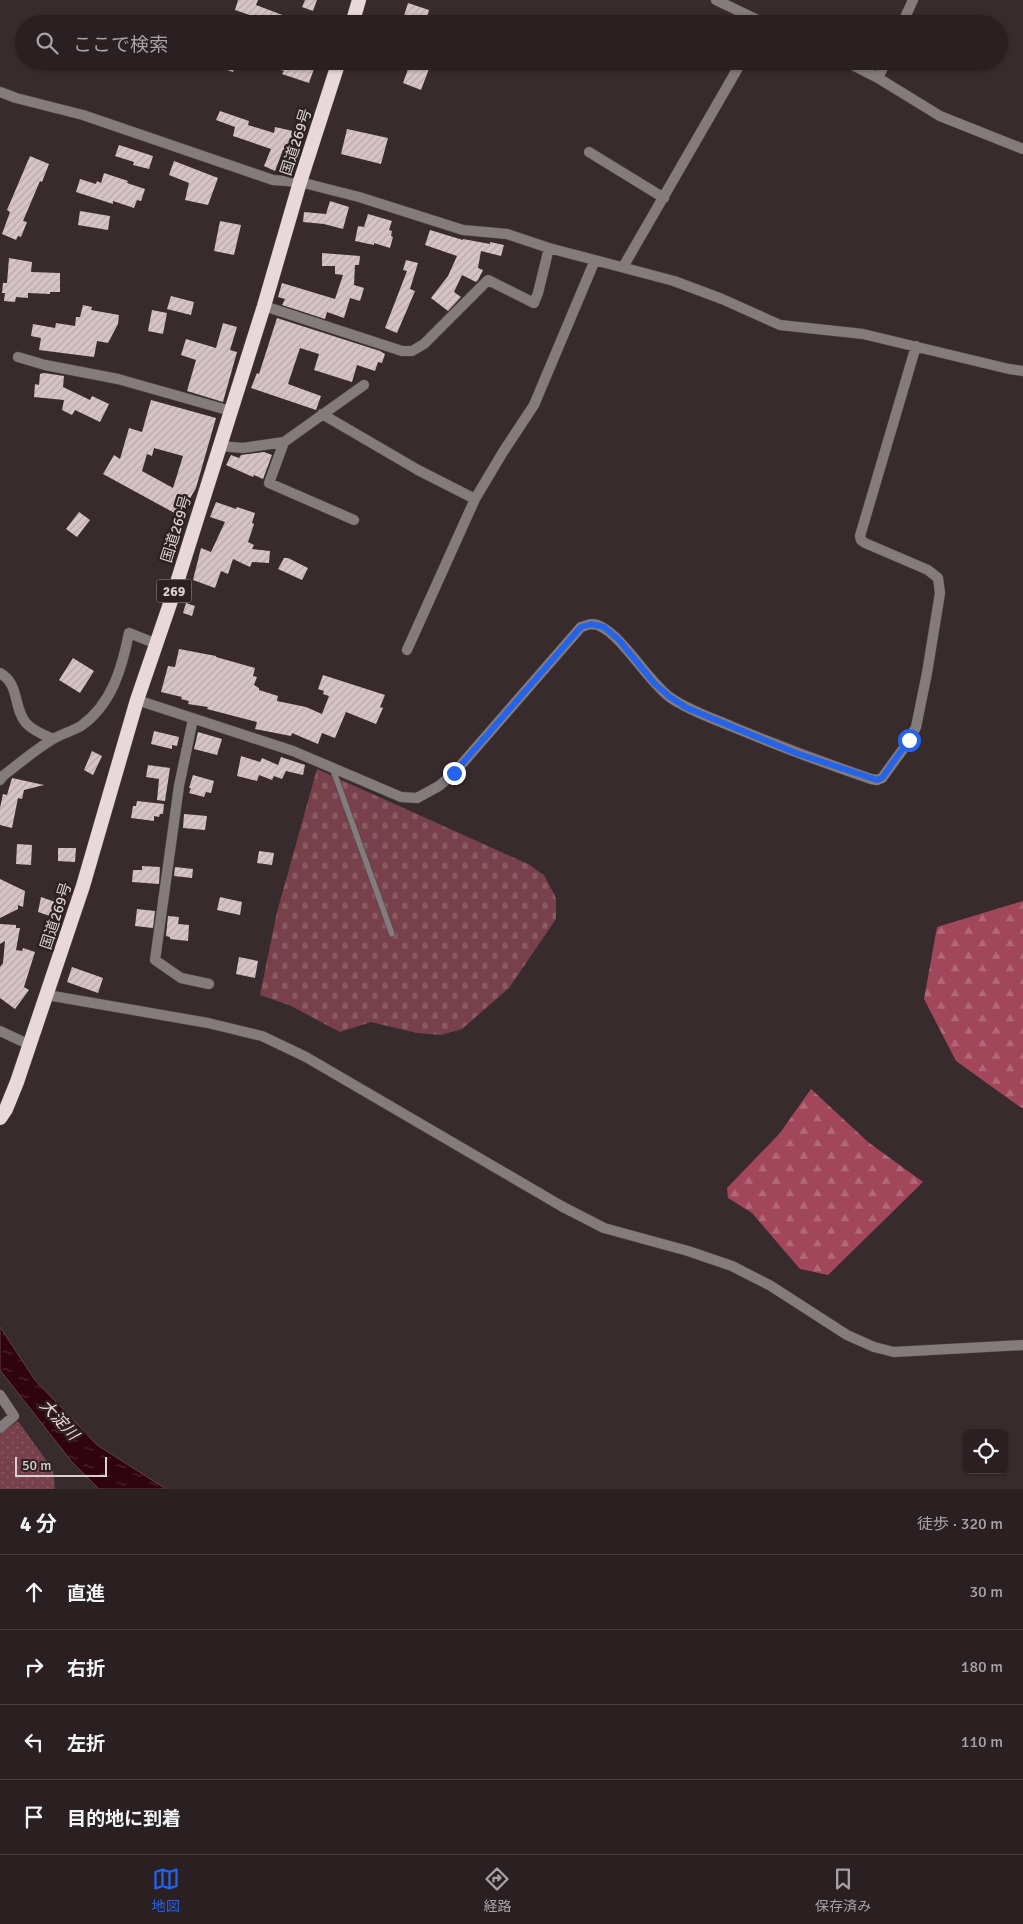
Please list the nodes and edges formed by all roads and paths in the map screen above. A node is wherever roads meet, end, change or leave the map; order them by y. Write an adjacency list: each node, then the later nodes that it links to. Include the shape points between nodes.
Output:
1 (359, 0): 4 (highway)
2 (716, 0): 5 (street)
3 (913, 0): 6 (street)
4 (355, 15)
5 (747, 15)
6 (906, 15)
7 (337, 70): 15 (highway, 国道269号 / 269)
8 (737, 70): 16 (street)
9 (862, 70): 11 (street)
10 (882, 70): 11 (street)
11 (878, 78): 13 (street, via 940,116)
12 (0, 92): 15 (street, via 83,115 273,180)
13 (1023, 149)
14 (589, 152): 16 (street)
15 (300, 182): 17 (street, via 462,230 506,234); 20 (highway, 国道269号 / 269)
16 (664, 198): 19 (street)
17 (549, 248): 18 (street); 20 (street, via 534,303 488,280 424,344 412,351 402,351)
18 (595, 260): 19 (street); 29 (street, via 534,406)
19 (622, 267): 21 (street, via 674,281 780,325 862,334)
20 (264, 306): 25 (highway, 国道269号 / 269)
21 (916, 346): 23 (street); 37 (street, via 860,536 865,543 928,570 938,578 940,593 916,727 882,778 871,779 796,753 687,708 655,684 619,640 604,627 591,624 581,627 454,773 439,786 417,798 401,797)
22 (18, 357): 25 (street, via 118,379)
23 (1023, 371)
24 (364, 385): 26 (street)
25 (231, 411): 28 (highway, 国道269号 / 269)
26 (322, 414): 27 (street); 29 (street)
27 (284, 442): 28 (street, via 243,448); 30 (street, via 269,483)
28 (220, 446): 31 (highway, 国道269号 / 269)
29 (475, 499): 32 (street)
30 (354, 520)
31 (157, 644): 34 (highway, 国道269号 / 269); 36 (street, via 129,634 114,688 95,714 80,726)
32 (407, 650)
33 (0, 673): 36 (street, via 14,687 21,717 27,725)
34 (136, 700): 35 (street); 41 (highway, 国道269号 / 269, via 83,886)
35 (193, 719): 37 (street); 40 (street, via 179,786 155,960 181,978)
36 (53, 738): 38 (street)
37 (332, 767): 39 (lane)
38 (0, 780)
39 (392, 934)
40 (209, 984)
41 (47, 995): 43 (highway, 国道269号 / 269); 45 (street, via 208,1023 262,1036 306,1057 604,1228 732,1266 771,1286 847,1335 874,1347 894,1352)
42 (0, 1031): 43 (street)
43 (30, 1045): 44 (highway, 国道269号 / 269)
44 (0, 1118)
45 (1023, 1345)
46 (0, 1395): 47 (street, via 14,1416)
47 (0, 1428)

